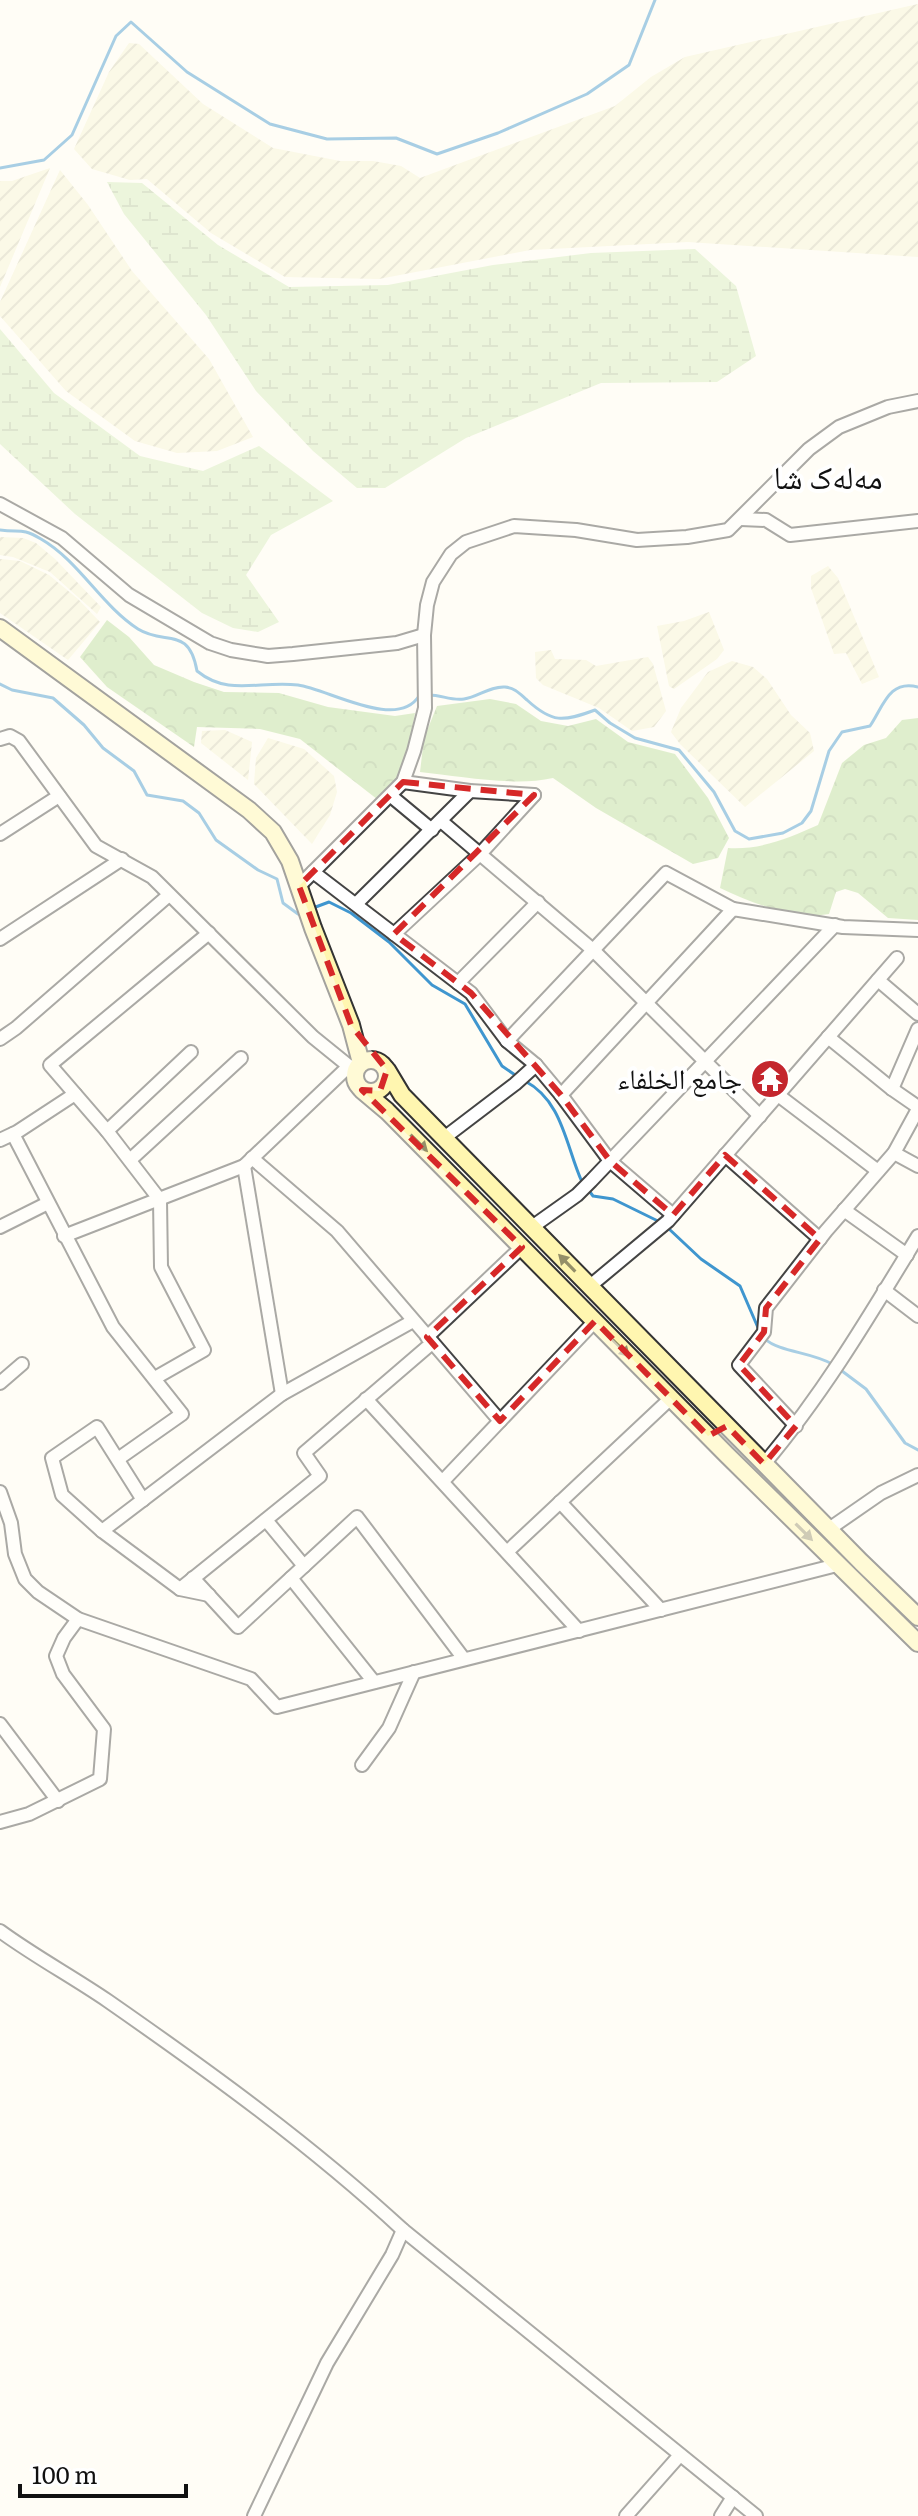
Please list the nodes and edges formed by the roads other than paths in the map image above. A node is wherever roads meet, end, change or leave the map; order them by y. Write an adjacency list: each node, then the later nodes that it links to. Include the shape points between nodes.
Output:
1 (918, 401): 3 (street, via 839,427 809,449)
2 (0, 504): 6 (street, via 62,538 129,595 231,650 268,656 397,643)
3 (741, 519): 4 (street, via 766,520 790,535); 6 (street, via 728,530 637,540 576,530 497,530 451,554 433,582)
4 (918, 521)
5 (0, 628): 17 (main road, via 257,817 285,851)
6 (424, 635): 8 (street, via 425,708)
7 (0, 739): 10 (street, via 16,739)
8 (403, 782): 9 (street); 11 (street)
9 (470, 791): 12 (street); 14 (street, via 534,795)
10 (59, 796): 13 (street); 15 (street, via 96,846)
11 (391, 796): 12 (street); 16 (street)
12 (437, 825): 14 (street); 20 (street)
13 (0, 834)
14 (481, 853): 19 (street); 25 (street)
15 (122, 859): 18 (street); 26 (street)
16 (313, 872): 17 (street); 20 (street)
17 (300, 891): 33 (main road)
18 (169, 895): 24 (street); 36 (street)
19 (538, 902): 27 (street); 30 (street)
20 (356, 904): 25 (street)
21 (733, 909): 22 (street); 27 (street, via 666,873); 31 (street)
22 (835, 925): 23 (street); 40 (street)
23 (918, 930)
24 (209, 933): 43 (street, via 313,1037); 46 (street, via 50,1065)
25 (394, 934): 30 (street)
26 (0, 939)
27 (593, 950): 31 (street); 37 (street)
28 (897, 958): 29 (street)
29 (878, 980): 32 (street); 35 (street)
30 (458, 983): 37 (street)
31 (647, 1005): 40 (street); 47 (street)
32 (918, 1014)
33 (351, 1025): 42 (main road); 43 (main road)
34 (918, 1029): 44 (street)
35 (828, 1037): 44 (street); 48 (street)
36 (0, 1039)
37 (507, 1041): 41 (street)
38 (191, 1052): 51 (street)
39 (241, 1058): 57 (street)
40 (705, 1061): 50 (street); 58 (street)
41 (536, 1065): 47 (street); 53 (street)
42 (384, 1066): 43 (main road, via 371,1060); 45 (main road, via 387,1081 382,1089); 53 (main road, via 402,1095)
43 (355, 1067): 45 (main road); 59 (street)
44 (892, 1089): 49 (street)
45 (362, 1090): 71 (main road, one-way to 71)
46 (75, 1094): 51 (street); 52 (street)
47 (561, 1095): 58 (street)
48 (778, 1095): 50 (street); 61 (street)
49 (918, 1108): 55 (street)
50 (760, 1116): 56 (street)
51 (107, 1131): 57 (street)
52 (13, 1134): 54 (street); 63 (street)
53 (444, 1138): 67 (main road)
54 (0, 1140)
55 (894, 1153): 60 (street); 61 (street)
56 (725, 1155): 65 (street); 70 (street)
57 (130, 1160): 62 (street)
58 (610, 1161): 65 (street); 67 (street)
59 (248, 1162): 62 (street); 76 (street, via 337,1231); 82 (street)
60 (918, 1166)
61 (878, 1171): 64 (street)
62 (160, 1200): 68 (street); 80 (street, via 161,1267 204,1350)
63 (48, 1203): 66 (street); 68 (street)
64 (844, 1210): 70 (street); 72 (street)
65 (667, 1222): 73 (street)
66 (0, 1227)
67 (532, 1227): 73 (main road, one-way to 67)
68 (64, 1236): 80 (street, via 113,1327)
69 (918, 1236): 72 (street)
70 (820, 1239): 87 (street, via 766,1308 761,1337 739,1365)
71 (522, 1247): 77 (main road); 78 (street)
72 (907, 1255): 74 (street)
73 (590, 1286): 86 (main road)
74 (884, 1290): 75 (street); 87 (street)
75 (918, 1316)
76 (413, 1321): 78 (street); 82 (street)
77 (595, 1321): 83 (main road, one-way to 83); 85 (street)
78 (429, 1340): 84 (street); 85 (street)
79 (22, 1364): 81 (street)
80 (155, 1378): 91 (street, via 182,1414)
81 (0, 1383)
82 (282, 1394): 96 (street)
83 (671, 1398): 88 (main road); 97 (street)
84 (366, 1399): 94 (street); 98 (street, via 304,1453 320,1476)
85 (500, 1421): 94 (street)
86 (723, 1422): 88 (main road); 89 (main road)
87 (796, 1426): 92 (street)
88 (708, 1436): 90 (main road)
89 (741, 1440): 90 (main road); 92 (main road)
90 (726, 1454): 102 (main road, one-way to 102)
91 (118, 1459): 96 (street); 100 (street, via 97,1427 52,1458 62,1495)
92 (764, 1464): 99 (main road)
93 (918, 1475): 99 (street)
94 (443, 1481): 101 (street)
95 (0, 1492): 110 (street, via 25,1579)
96 (143, 1500): 100 (street)
97 (560, 1502): 101 (street); 108 (street)
98 (266, 1520): 103 (street); 104 (street)
99 (829, 1529): 109 (main road)
100 (102, 1531): 106 (street)
101 (507, 1552): 111 (street)
102 (837, 1565): 108 (street); 112 (main road)
103 (304, 1566): 105 (street); 113 (street, via 357,1517)
104 (193, 1578): 106 (street); 107 (street)
105 (291, 1578): 107 (street, via 238,1627); 115 (street)
106 (180, 1589): 107 (street)
107 (209, 1595)
108 (661, 1610): 111 (street)
109 (918, 1617)
110 (78, 1619): 115 (street, via 251,1679 277,1707); 118 (street, via 56,1656 104,1729 104,1752 100,1779)
111 (579, 1631): 113 (street)
112 (918, 1643)
113 (464, 1659): 114 (street)
114 (414, 1672): 115 (street); 117 (street, via 389,1728)
115 (374, 1682)
116 (0, 1724): 118 (street)
117 (362, 1765)
118 (58, 1801): 119 (street)
119 (0, 1822)
120 (0, 1931): 121 (street, via 204,2068 353,2183)
121 (403, 2230): 122 (street); 124 (street, via 327,2363)
122 (680, 2455): 123 (street); 125 (street)
123 (733, 2497): 126 (street); 127 (street)
124 (254, 2516)
125 (626, 2516)
126 (721, 2516)
127 (756, 2516)

